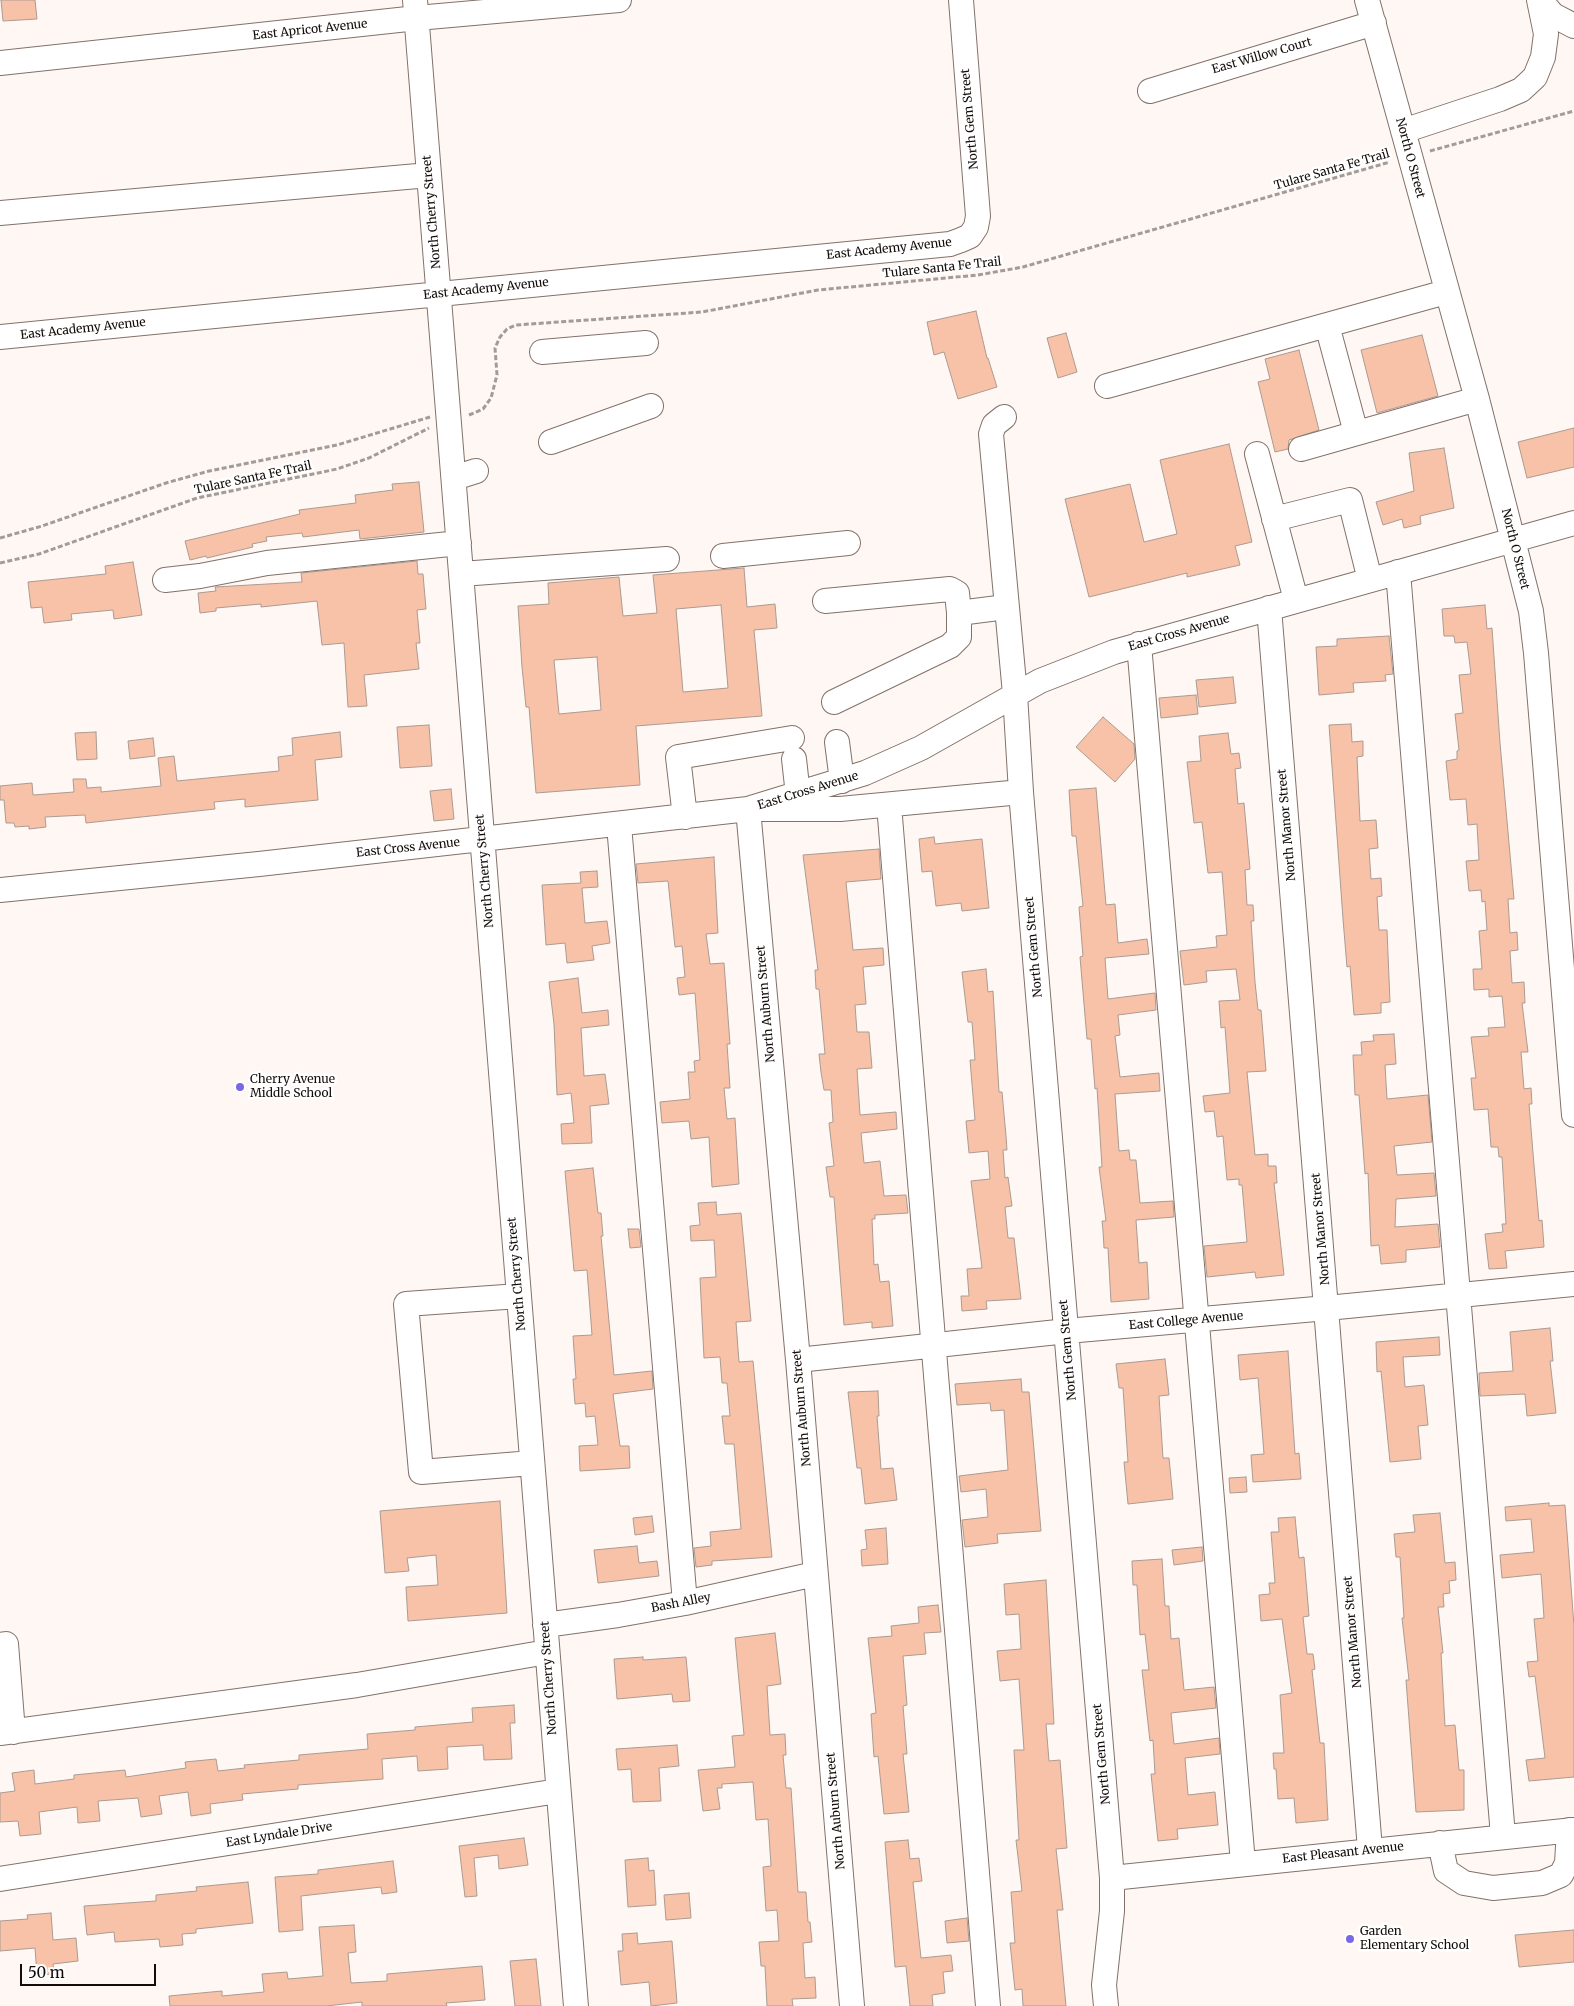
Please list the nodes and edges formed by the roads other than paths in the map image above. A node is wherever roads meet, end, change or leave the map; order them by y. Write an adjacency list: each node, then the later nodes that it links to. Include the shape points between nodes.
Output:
1 (619, 0): 5 (street, East Apricot Avenue)
2 (961, 0): 13 (street, North Gem Street, via 978,216)
3 (1367, 0): 6 (street, North O Street)
4 (1540, 0): 7 (street, via 1553,15); 10 (street, via 1546,34 1543,57 1535,77 1521,90 1500,99)
5 (416, 9): 8 (street, East Apricot Avenue); 11 (street, North Cherry Street)
6 (1374, 23): 9 (street, East Willow Court); 10 (street, North O Street)
7 (1574, 26)
8 (0, 63)
9 (1150, 91)
10 (1403, 131): 14 (street, North O Street)
11 (429, 174): 12 (street); 15 (street, North Cherry Street)
12 (0, 213)
13 (970, 236): 15 (street, East Academy Avenue, via 950,244)
14 (1446, 292): 16 (street); 21 (street, North O Street)
15 (439, 293): 17 (street, East Academy Avenue); 29 (street, North Cherry Street)
16 (1327, 325): 20 (street); 24 (street)
17 (0, 337)
18 (646, 342): 19 (street)
19 (542, 352)
20 (1107, 386)
21 (1477, 399): 24 (street); 32 (street, North O Street)
22 (651, 406): 25 (street)
23 (1004, 418): 43 (street, North Gem Street, via 994,425 991,434)
24 (1356, 433): 26 (street)
25 (550, 442)
26 (1301, 449)
27 (1257, 454): 30 (street)
28 (476, 471): 29 (street)
29 (454, 478): 33 (street, North Cherry Street)
30 (1274, 519): 40 (street, via 1350,500); 41 (street)
31 (1574, 523): 32 (street, East Cross Avenue)
32 (1514, 540): 37 (street, East Cross Avenue); 59 (street, North O Street, via 1531,611 1536,653)
33 (459, 543): 38 (street, North Cherry Street); 39 (street, via 267,563)
34 (848, 543): 35 (street)
35 (723, 556)
36 (666, 559): 38 (street)
37 (1398, 572): 40 (street, East Cross Avenue); 62 (street)
38 (462, 574): 57 (street, North Cherry Street)
39 (165, 580)
40 (1370, 580): 41 (street, East Cross Avenue)
41 (1296, 600): 44 (street, East Cross Avenue)
42 (825, 601): 45 (street, via 950,589 957,593)
43 (1006, 607): 45 (street); 47 (street, North Gem Street)
44 (1269, 608): 46 (street, East Cross Avenue); 63 (street, North Manor Street)
45 (959, 612): 48 (street, via 959,637 950,646)
46 (1139, 644): 47 (street, East Cross Avenue, via 1064,670); 64 (street)
47 (1015, 694): 50 (street, East Cross Avenue, via 921,748); 51 (street, North Gem Street)
48 (834, 702)
49 (837, 742): 50 (street)
50 (842, 781): 52 (street, East Cross Avenue)
51 (1021, 792): 53 (street); 65 (street, North Gem Street)
52 (798, 795): 54 (street, East Cross Avenue); 55 (street, via 793,749 678,757)
53 (889, 805): 54 (street, via 840,810); 66 (street)
54 (748, 809): 55 (street, East Cross Avenue); 67 (street, North Auburn Street)
55 (685, 817): 56 (street, East Cross Avenue)
56 (619, 824): 57 (street, East Cross Avenue); 70 (street)
57 (483, 840): 58 (street, East Cross Avenue); 61 (street, North Cherry Street)
58 (0, 890)
59 (1574, 1115)
60 (1574, 1284): 62 (street, East College Avenue)
61 (519, 1296): 68 (street, North Cherry Street); 68 (street, via 406,1304 421,1472)
62 (1457, 1296): 63 (street, East College Avenue); 77 (street)
63 (1327, 1308): 64 (street, East College Avenue); 79 (street, North Manor Street)
64 (1197, 1320): 65 (street, East College Avenue); 80 (street)
65 (1067, 1331): 66 (street, East College Avenue); 81 (street, North Gem Street)
66 (932, 1346): 67 (street, East College Avenue); 85 (street)
67 (798, 1360): 69 (street, North Auburn Street)
68 (532, 1463): 71 (street, North Cherry Street)
69 (815, 1574): 70 (street, Bash Alley); 84 (street, North Auburn Street)
70 (685, 1603): 71 (street, Bash Alley)
71 (545, 1625): 73 (street, North Cherry Street)
72 (0, 1645): 74 (street, via 6,1644)
73 (547, 1652): 74 (street, via 348,1686); 75 (street, North Cherry Street)
74 (6, 1733)
75 (558, 1791): 82 (street, East Lyndale Drive); 83 (street, North Cherry Street)
76 (1571, 1830): 77 (street, East Pleasant Avenue); 78 (street, via 1568,1864 1561,1875 1542,1883 1493,1888 1464,1883 1446,1871)
77 (1503, 1836): 78 (street, East Pleasant Avenue)
78 (1440, 1842): 79 (street, East Pleasant Avenue)
79 (1370, 1850): 80 (street, East Pleasant Avenue)
80 (1243, 1863): 81 (street, East Pleasant Avenue)
81 (1112, 1878): 86 (street, North Gem Street, via 1112,1912 1104,1986)
82 (0, 1879)
83 (576, 2006)
84 (852, 2006)
85 (988, 2006)
86 (1106, 2006)

